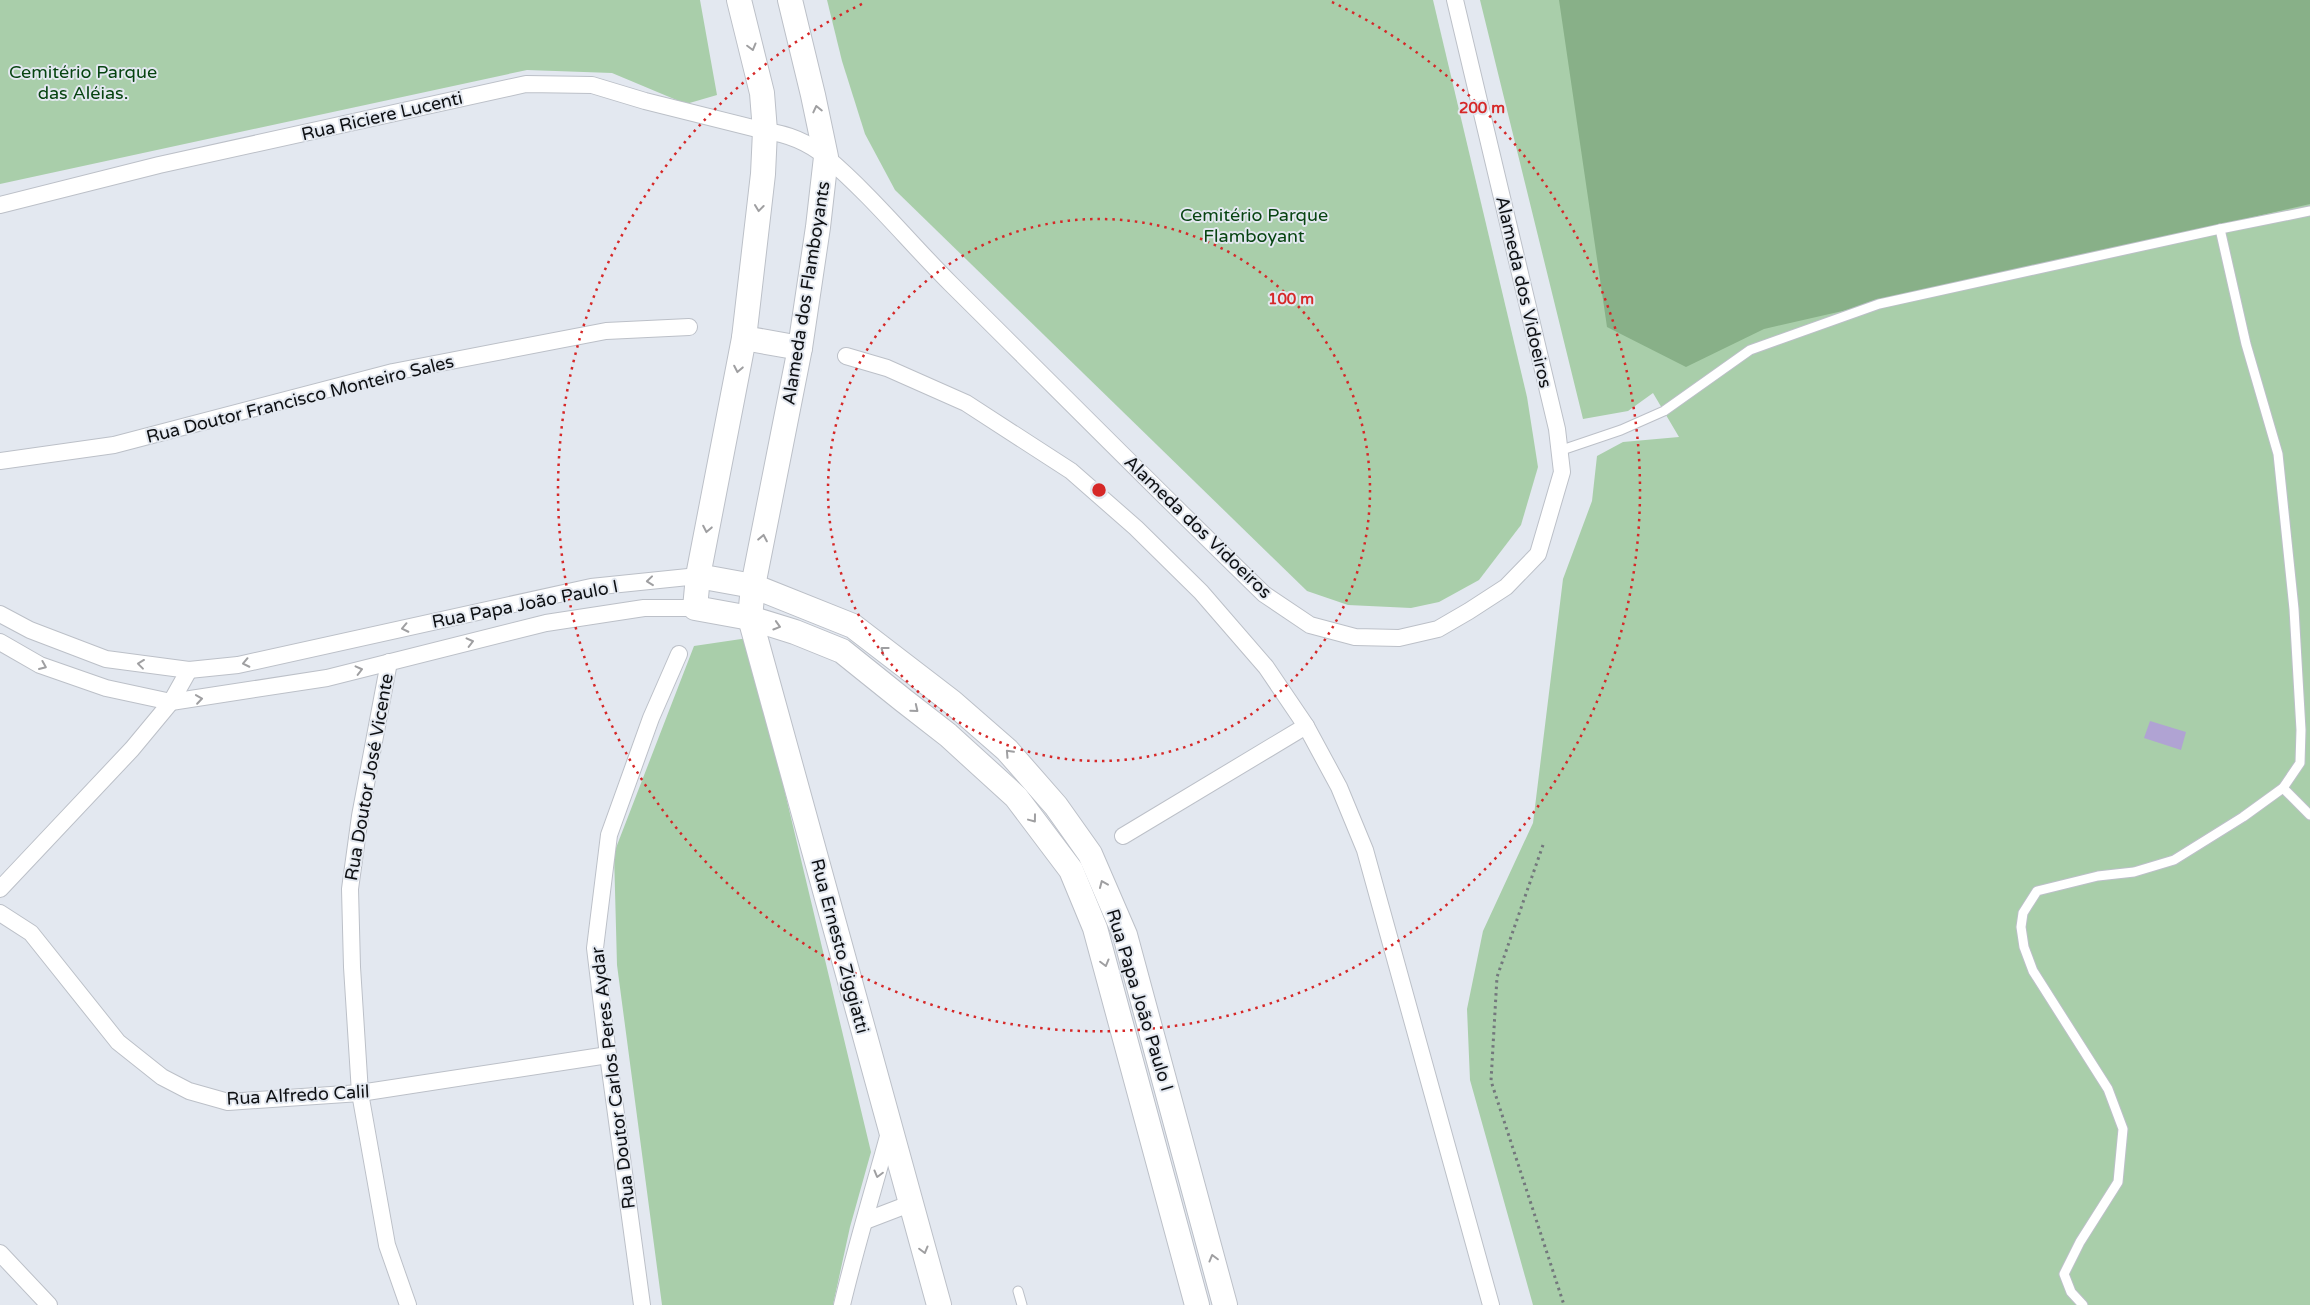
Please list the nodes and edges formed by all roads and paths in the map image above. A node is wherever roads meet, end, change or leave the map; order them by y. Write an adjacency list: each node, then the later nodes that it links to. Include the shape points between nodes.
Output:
1 (739, 0): 4 (street, one-way to 4, via 762,92)
2 (790, 0): 5 (street, Alameda dos Flamboyants, one-way to 2)
3 (1455, 0): 13 (street, Alameda dos Vidoeiros)
4 (765, 130): 5 (street, Rua Riciere Lucenti, via 804,141); 6 (street, Rua Riciere Lucenti, via 592,86 526,84); 10 (street, one-way to 10, via 764,174)
5 (826, 157): 11 (street, Alameda dos Flamboyants); 13 (street, Alameda dos Vidoeiros, via 1258,588 1310,625 1355,637 1399,638 1438,629 1506,587 1538,554 1562,472)
6 (0, 205)
7 (2310, 211): 8 (lane)
8 (2220, 229): 13 (lane, via 1879,304 1750,350 1664,411); 26 (lane, via 2246,344 2278,454 2294,609 2301,730 2300,763)
9 (689, 327): 14 (street, Rua Doutor Francisco Monteiro Sales, via 606,331 393,372 114,445)
10 (744, 338): 11 (street); 15 (street, one-way to 15)
11 (800, 348): 16 (street, Alameda dos Flamboyants, one-way to 11)
12 (846, 356): 25 (street, via 887,368 966,403 1071,471 1136,528 1201,592 1266,667)
13 (1559, 451)
14 (0, 461)
15 (698, 576): 16 (street, Rua Papa João Paulo I); 17 (street); 23 (street, Rua Papa João Paulo I, one-way to 23, via 591,587 238,665)
16 (754, 586): 19 (street, Rua Ernesto Ziggiatti); 46 (street, Rua Papa João Paulo I, one-way to 16, via 1125,935 1090,854 1056,806 1007,750 952,702 853,626)
17 (695, 608): 19 (street, Rua Papa João Paulo I); 22 (street, Rua Papa João Paulo I, one-way to 17, via 546,623 644,608)
18 (0, 614): 23 (street, Rua Papa João Paulo I, one-way to 18, via 106,659 30,630)
19 (750, 618): 34 (street, Rua Ernesto Ziggiatti); 45 (street, Rua Papa João Paulo I, one-way to 45, via 842,652 865,670 948,736 1016,796 1071,870 1095,928)
20 (0, 642): 24 (street, Rua Papa João Paulo I, one-way to 24, via 40,665 81,680)
21 (679, 654): 32 (street, Rua Doutor Carlos Peres Aydar, via 651,718 609,835 595,948)
22 (389, 662): 24 (street, Rua Papa João Paulo I, one-way to 22, via 327,678); 33 (street, Rua Doutor José Vicente, via 360,816 350,889)
23 (189, 670): 24 (street)
24 (171, 702): 30 (street, via 132,749)
25 (1306, 726): 28 (street); 47 (street, via 1339,787 1365,850)
26 (2283, 788): 27 (lane); 49 (lane, via 2243,818 2174,860 2134,872 2098,876 2037,891 2023,913 2024,948 2033,971 2108,1089 2123,1129 2118,1182 2064,1274 2071,1292)
27 (2310, 815)
28 (1123, 836)
29 (1543, 845): 48 (path, via 1497,977 1491,1080)
30 (0, 889)
31 (0, 913): 33 (street, Rua Alfredo Calil, via 31,933 118,1042 162,1078 189,1091 228,1102)
32 (608, 1055): 33 (street, Rua Alfredo Calil); 41 (street, Rua Doutor Carlos Peres Aydar)
33 (360, 1093): 40 (street, Rua Doutor José Vicente, via 387,1245)
34 (891, 1127): 35 (street, Rua Ernesto Ziggiatti); 36 (street, one-way to 36)
35 (912, 1203): 36 (street); 43 (street, Rua Ernesto Ziggiatti, one-way to 43)
36 (865, 1221): 42 (street, via 857,1239)
37 (0, 1253): 39 (street)
38 (1018, 1291): 44 (lane)
39 (49, 1305)
40 (408, 1305)
41 (642, 1305)
42 (842, 1305)
43 (939, 1305)
44 (1022, 1305)
45 (1197, 1305)
46 (1225, 1305)
47 (1491, 1305)
48 (1564, 1305)
49 (2083, 1305)

